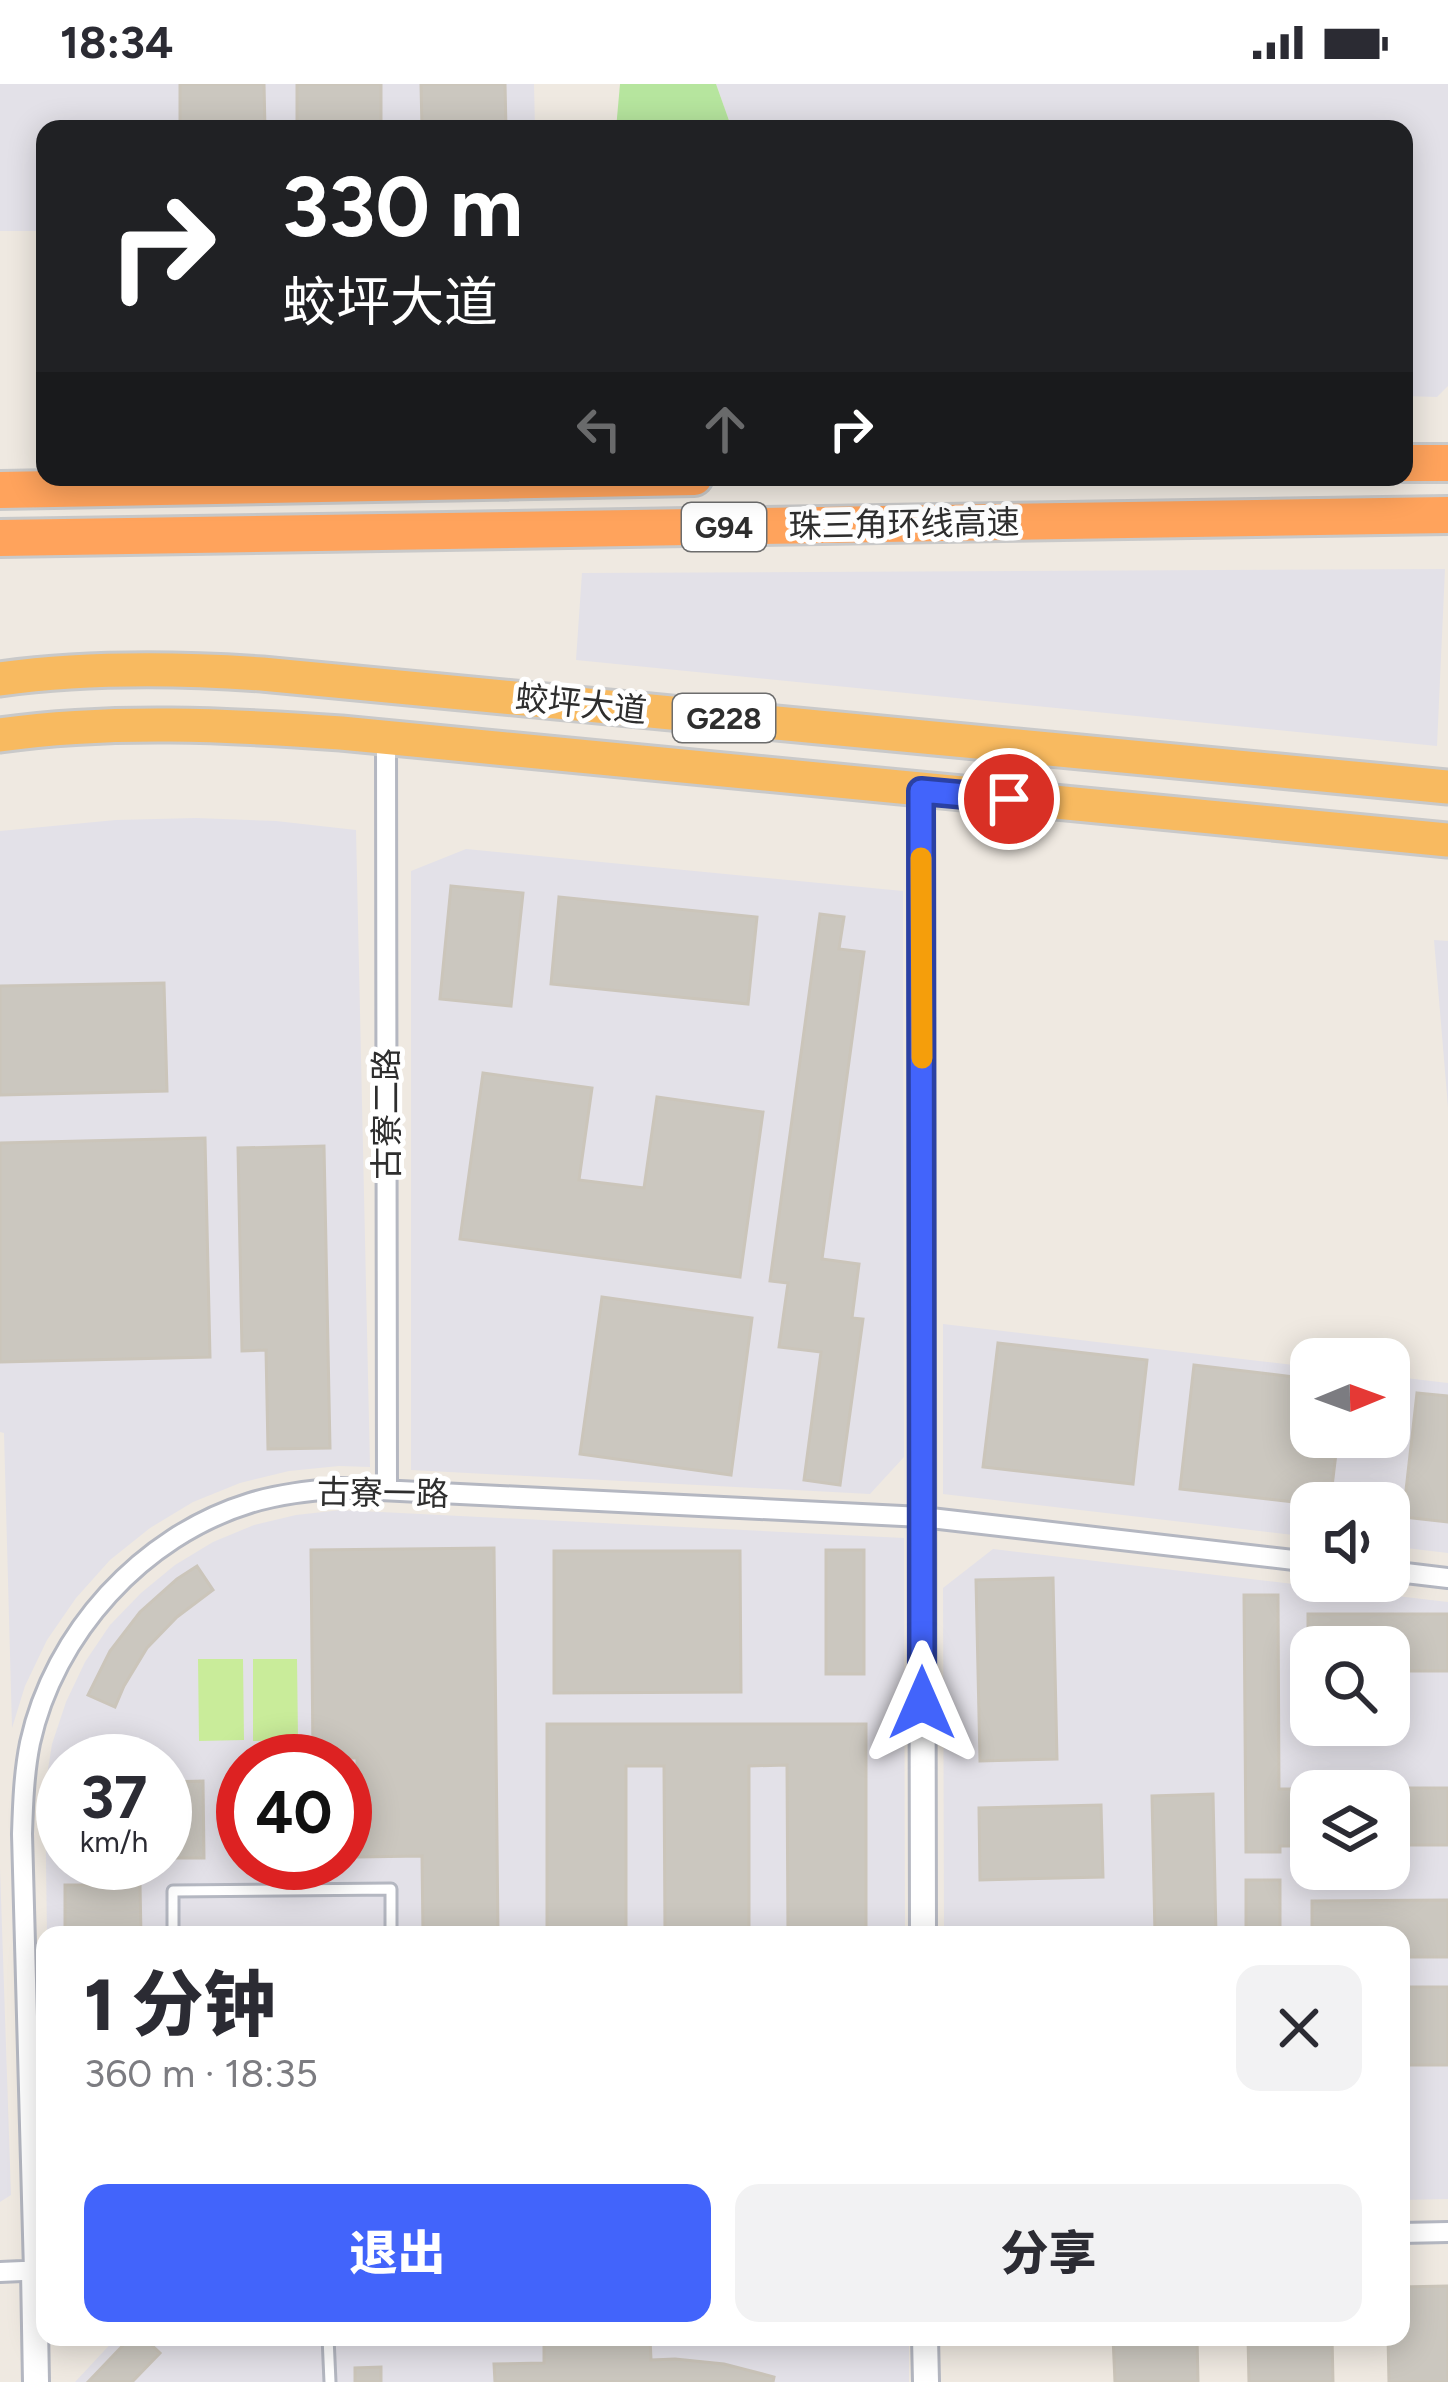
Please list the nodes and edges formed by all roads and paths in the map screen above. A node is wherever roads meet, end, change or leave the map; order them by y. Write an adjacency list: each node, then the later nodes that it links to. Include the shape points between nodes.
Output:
1 (1448, 463): 2 (highway)
2 (1413, 464)
3 (214, 486): 4 (highway, G94)
4 (0, 490)
5 (1448, 515): 6 (highway, 珠三角环线高速 / G94)
6 (0, 538)
7 (0, 679): 10 (highway, 蛟坪大道 / G228, via 104,669 262,674)
8 (0, 735): 9 (highway, 蛟坪大道 / G228, via 110,725)
9 (386, 737): 11 (highway, 蛟坪大道 / G228); 13 (street, 古寮二路)
10 (1448, 787)
11 (921, 791): 12 (highway, 蛟坪大道 / G228); 14 (street)
12 (1448, 840)
13 (386, 1490): 14 (street, 古寮一路); 18 (street, 古寮一路, via 292,1492 247,1504 162,1546 125,1576 66,1651 45,1694 23,1786)
14 (922, 1517): 15 (street, 古寮一路); 22 (street)
15 (1290, 1560)
16 (1410, 1573): 17 (street)
17 (1448, 1578)
18 (22, 1834): 19 (street); 23 (street, 古寮一路)
19 (0, 1835)
20 (173, 1926): 21 (lane, via 172,1891 369,1889 391,1889)
21 (391, 1926)
22 (923, 1926)
23 (36, 2194)
24 (1448, 2232): 25 (street)
25 (1410, 2234)
26 (36, 2271): 27 (street)
27 (0, 2272)
28 (37, 2346): 31 (street)
29 (328, 2346): 32 (lane)
30 (925, 2346): 33 (street)
31 (36, 2382)
32 (330, 2382)
33 (926, 2382)

